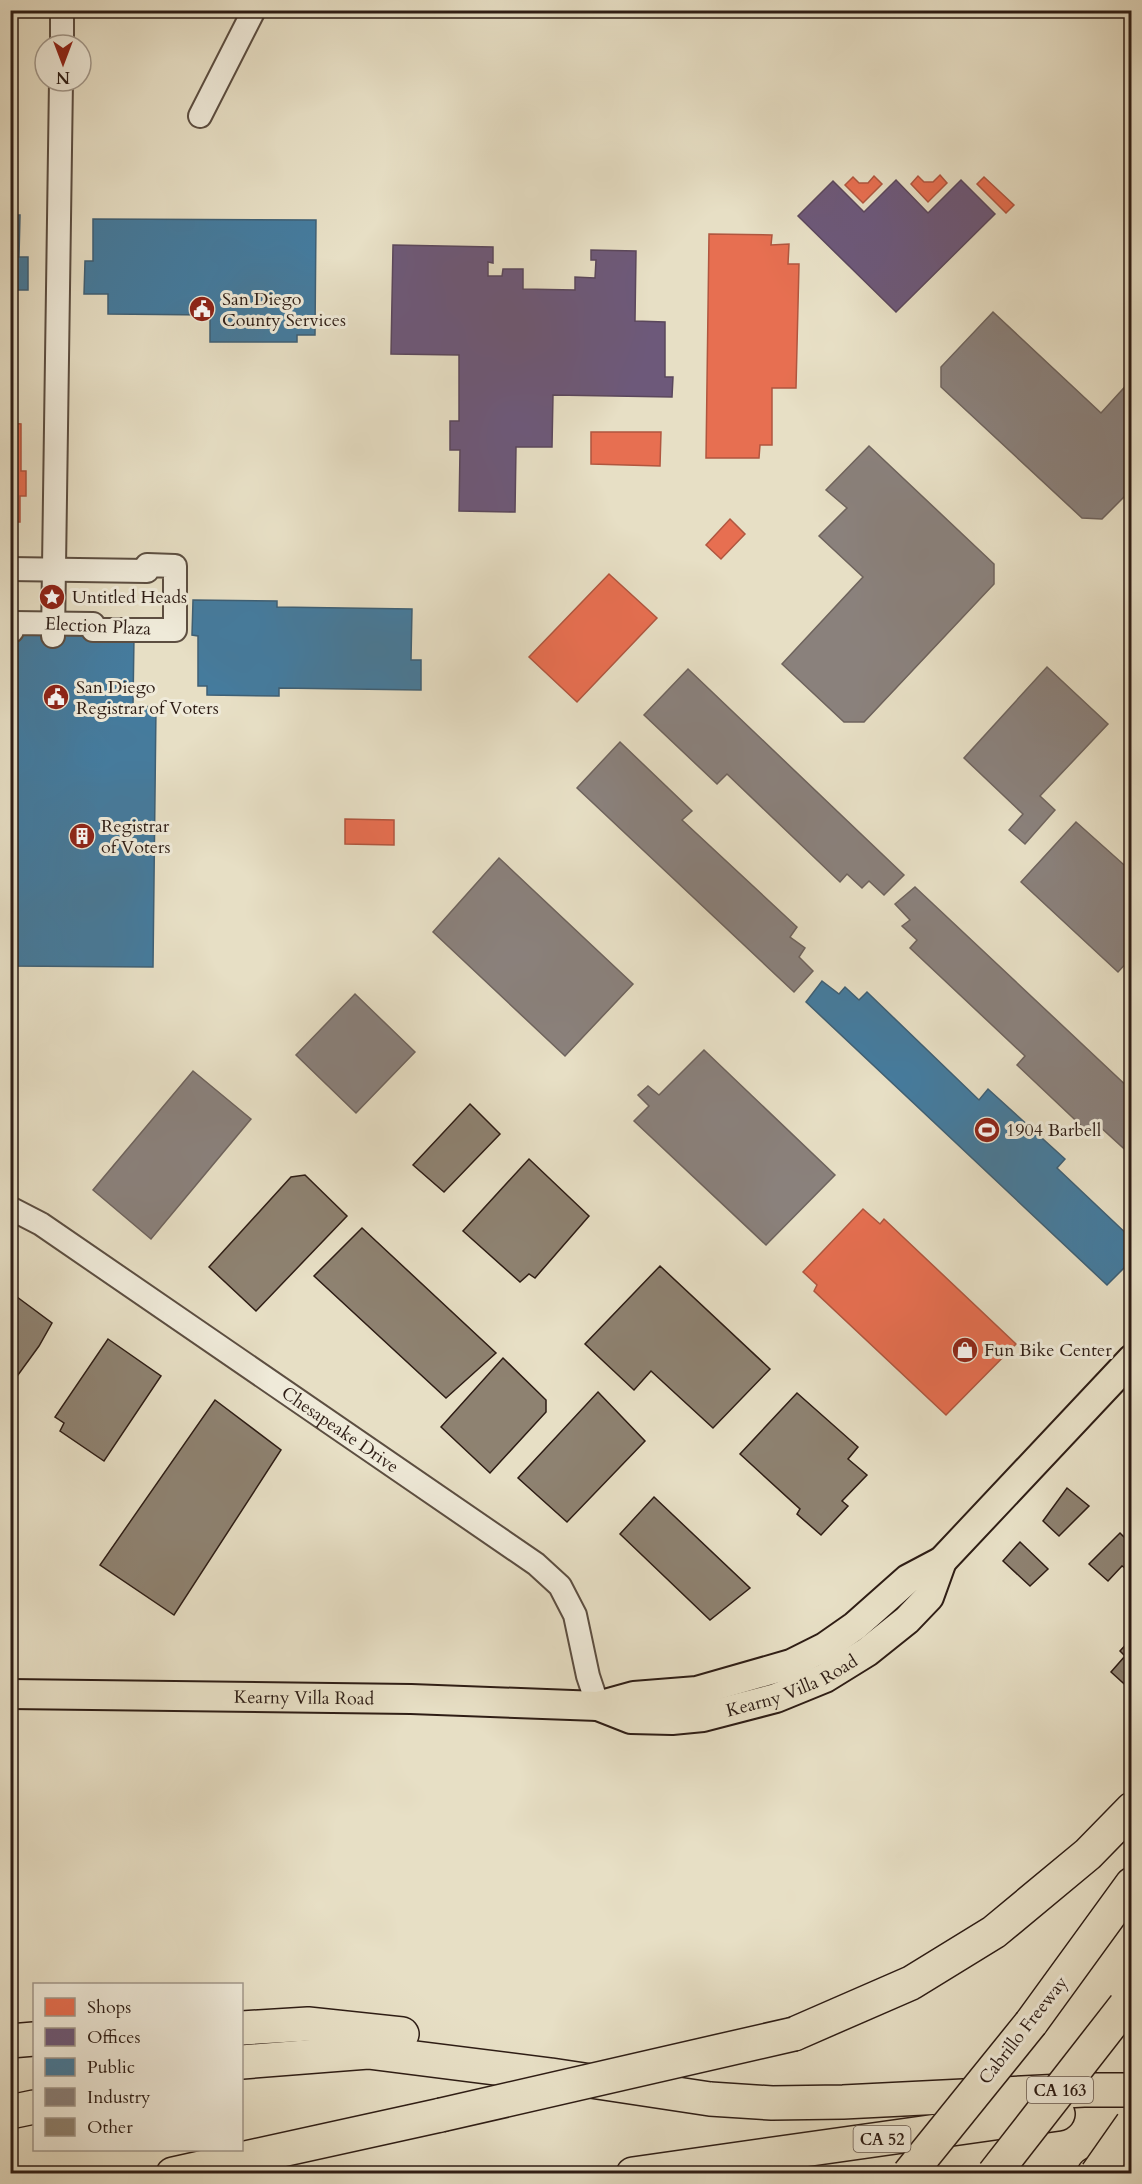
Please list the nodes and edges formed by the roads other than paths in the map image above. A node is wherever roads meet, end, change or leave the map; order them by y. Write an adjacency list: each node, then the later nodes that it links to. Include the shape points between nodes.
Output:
1 (62, 10): 3 (street)
2 (254, 10): 5 (street)
3 (62, 33)
4 (61, 93): 7 (street)
5 (200, 116)
6 (10, 569): 7 (street, Election Plaza)
7 (53, 570): 8 (street); 8 (street, Election Plaza, via 147,571 147,565 176,566 175,630 93,630 93,624)
8 (53, 630): 9 (street, Election Plaza, via 13,623)
9 (10, 631)
10 (10, 1208): 13 (street, Chesapeake Drive, via 41,1224 536,1564 560,1586 575,1615)
11 (1131, 1359): 13 (main road, Kearny Villa Road, via 942,1561 908,1579 825,1647 790,1664 697,1690 634,1696)
12 (10, 1695): 13 (main road, Kearny Villa Road, via 411,1699)
13 (598, 1706)
14 (1131, 1809): 28 (highway, bridge, via 1088,1854 994,1932 911,1983 794,2034)
15 (1131, 1884): 30 (highway, Cabrillo Freeway, bridge, via 1031,2024)
16 (1128, 2002): 31 (highway, CA 163, bridge)
17 (243, 2028): 21 (highway, via 308,2024 435,2038)
18 (33, 2040): 19 (highway)
19 (10, 2041)
20 (243, 2062): 21 (highway, via 368,2052)
21 (551, 2074): 22 (highway, via 710,2099 772,2103)
22 (1131, 2090)
23 (1131, 2104): 29 (highway, CA 52)
24 (33, 2107): 25 (highway)
25 (10, 2112)
26 (1131, 2124): 32 (highway, bridge)
27 (1131, 2170): 32 (highway)
28 (173, 2174)
29 (633, 2174)
30 (909, 2174)
31 (994, 2174)
32 (1096, 2174)

